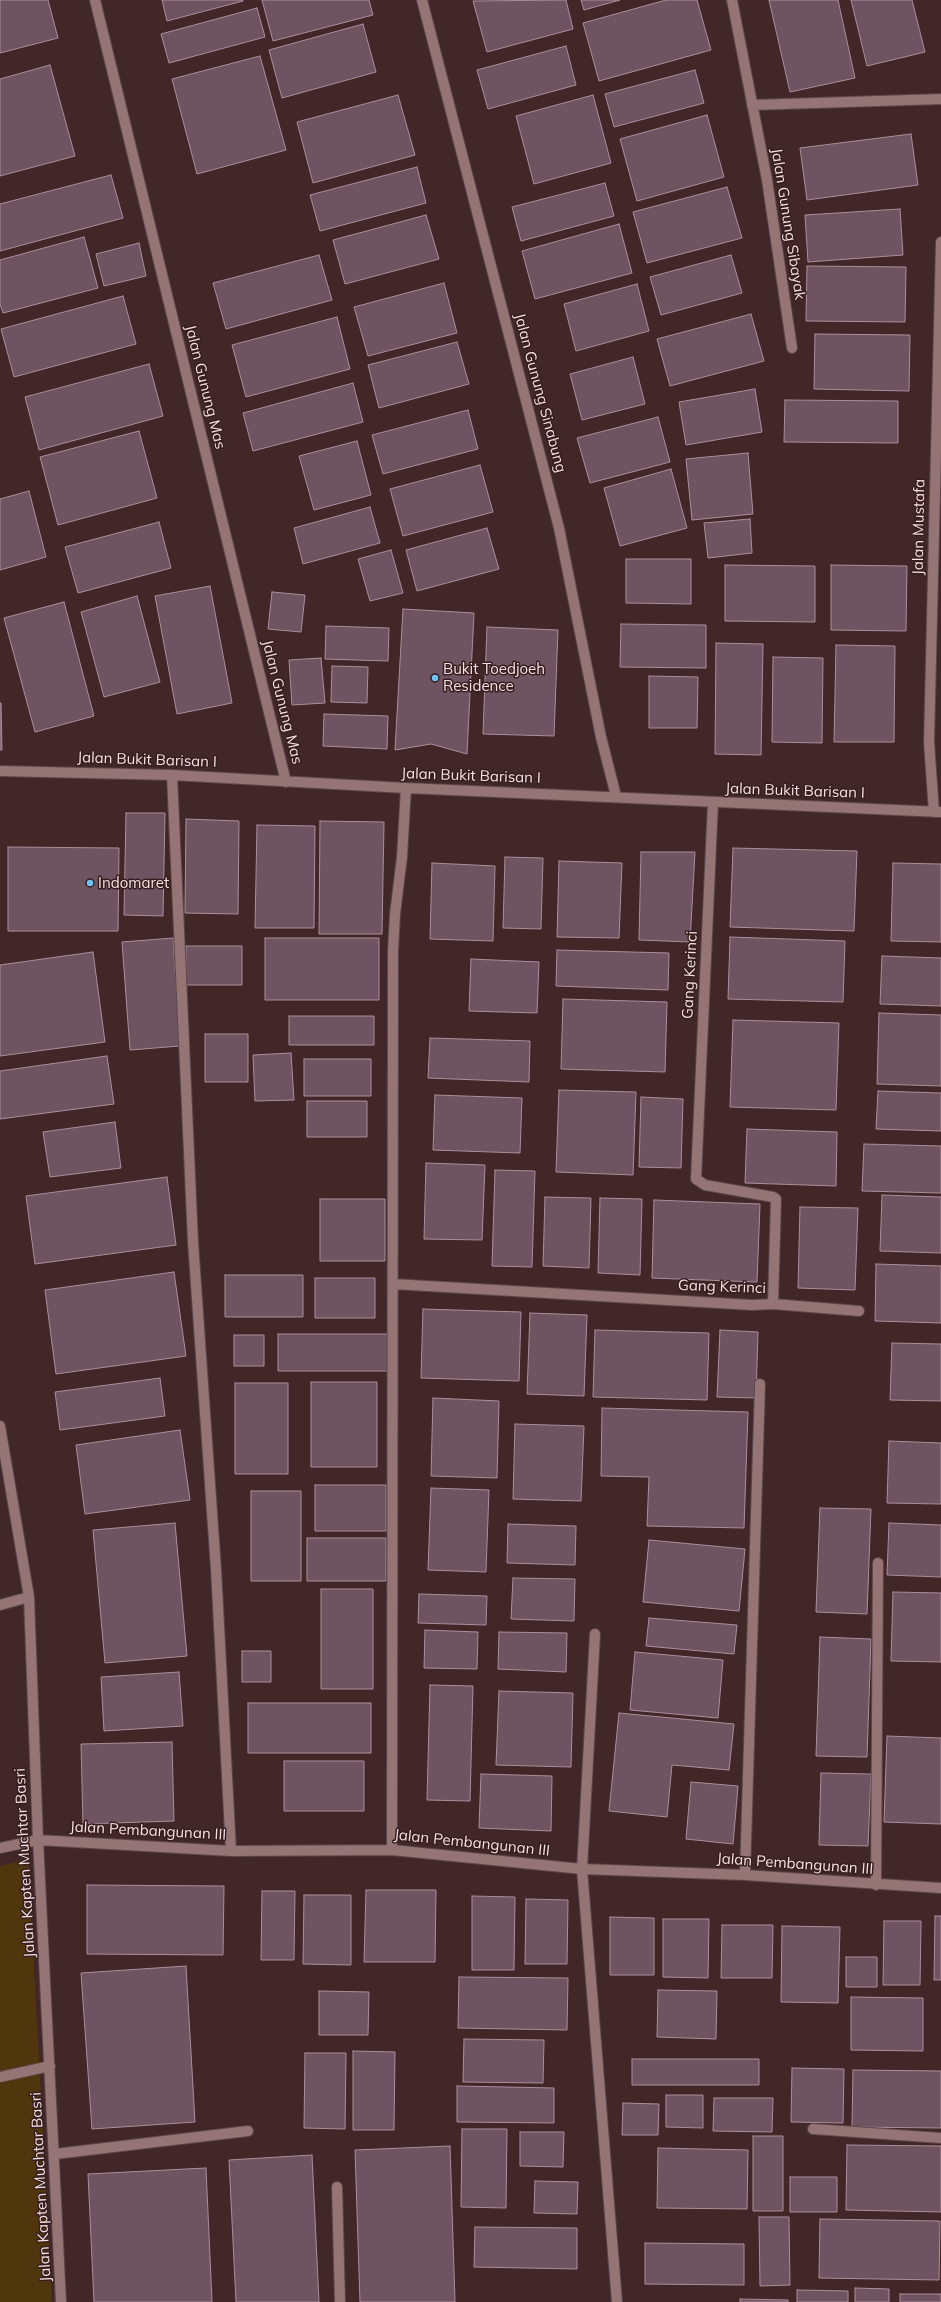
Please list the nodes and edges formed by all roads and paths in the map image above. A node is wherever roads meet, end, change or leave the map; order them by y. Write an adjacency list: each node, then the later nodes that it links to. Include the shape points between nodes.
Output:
1 (95, 0): 10 (street, Jalan Gunung Mas)
2 (422, 0): 12 (street, Jalan Gunung Sinabung, via 559,528 601,737)
3 (732, 0): 5 (street, Jalan Gunung Sibayak)
4 (941, 99): 5 (street)
5 (752, 105): 7 (street, Jalan Gunung Sibayak)
6 (941, 242): 14 (street, Jalan Mustafa, via 929,742)
7 (792, 348)
8 (0, 771): 9 (street, Jalan Bukit Barisan I)
9 (172, 775): 10 (street, Jalan Bukit Barisan I); 27 (street, via 194,1242 216,1569)
10 (286, 782): 11 (street, Jalan Bukit Barisan I)
11 (406, 788): 12 (street, Jalan Bukit Barisan I); 15 (street, via 393,951)
12 (616, 796): 13 (street, Jalan Bukit Barisan I)
13 (713, 802): 14 (street, Jalan Bukit Barisan I); 16 (street, Gang Kerinci, via 696,1178 705,1185 776,1199)
14 (937, 812)
15 (393, 1284): 16 (street, Gang Kerinci, via 752,1305); 26 (street)
16 (773, 1304): 17 (street)
17 (859, 1311)
18 (760, 1384): 29 (street)
19 (0, 1426): 21 (street, Jalan Kapten Muchtar Basri)
20 (878, 1563): 30 (street)
21 (29, 1597): 22 (street); 24 (street, Jalan Kapten Muchtar Basri)
22 (0, 1605)
23 (595, 1634): 28 (street)
24 (38, 1840): 25 (street, Jalan Pembangunan III); 27 (street, Jalan Pembangunan III); 32 (street, Jalan Kapten Muchtar Basri)
25 (0, 1848)
26 (392, 1850): 27 (street, Jalan Pembangunan III); 28 (street, Jalan Pembangunan III)
27 (231, 1851)
28 (582, 1870): 29 (street, Jalan Pembangunan III); 41 (street)
29 (745, 1875): 30 (street, Jalan Pembangunan III)
30 (876, 1885): 31 (street, Jalan Pembangunan III)
31 (941, 1888)
32 (50, 2066): 33 (street); 37 (street, Jalan Kapten Muchtar Basri)
33 (0, 2077)
34 (813, 2129): 36 (street)
35 (248, 2131): 37 (street)
36 (941, 2138)
37 (55, 2154): 39 (street, Jalan Kapten Muchtar Basri)
38 (337, 2187): 40 (street)
39 (61, 2302)
40 (340, 2302)
41 (617, 2302)

